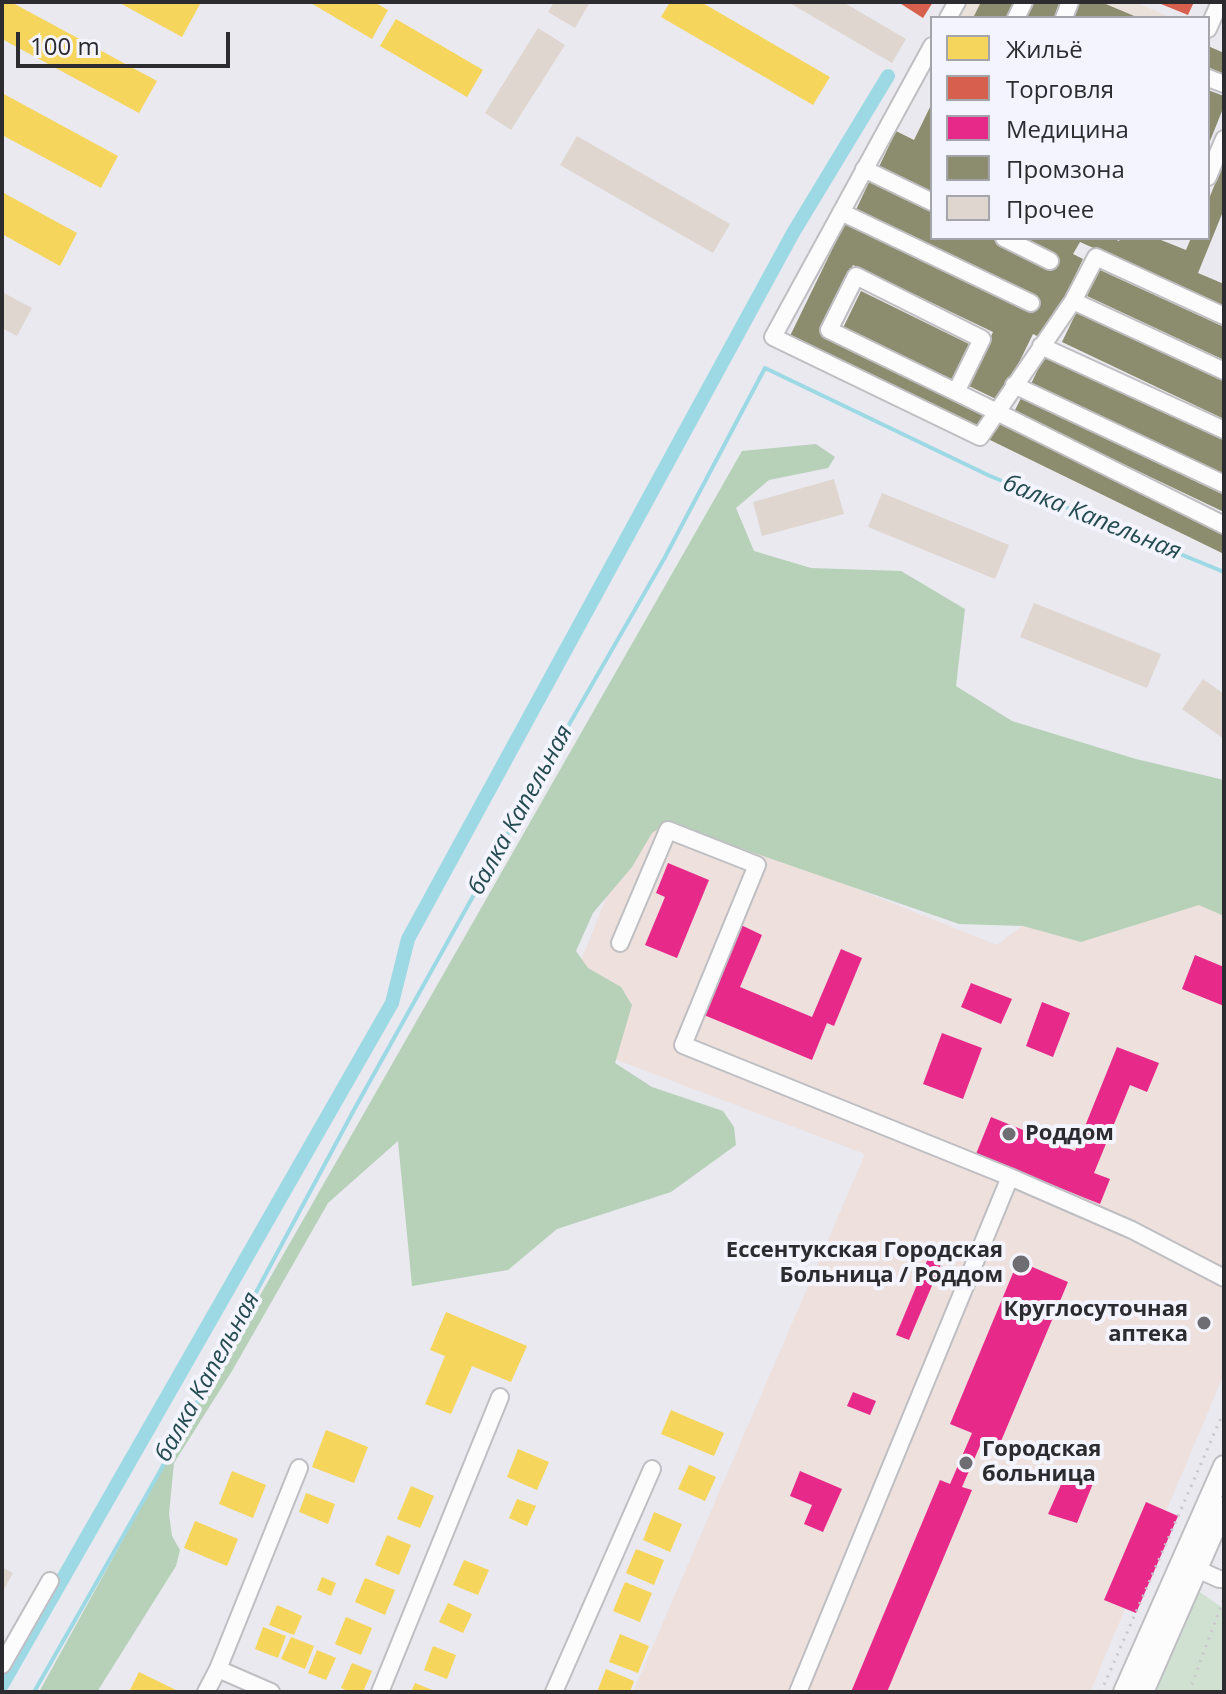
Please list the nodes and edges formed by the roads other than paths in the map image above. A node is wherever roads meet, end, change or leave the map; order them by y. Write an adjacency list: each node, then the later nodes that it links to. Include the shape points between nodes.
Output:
1 (1220, 2): 2 (street)
2 (1210, 24)
3 (930, 50): 5 (street)
4 (1224, 139): 6 (street)
5 (864, 169): 7 (street); 8 (street)
6 (1210, 172)
7 (930, 201)
8 (841, 212): 12 (street); 18 (street, via 773,337 980,437)
9 (1008, 240): 10 (street)
10 (1050, 261)
11 (1073, 301): 13 (street, via 1096,257); 14 (street); 15 (street)
12 (1031, 303)
13 (1224, 316)
14 (1041, 346): 16 (street); 19 (street)
15 (1224, 371)
16 (1014, 385): 18 (street); 20 (street)
17 (956, 392): 17 (street, via 829,330 856,276 982,339); 18 (street)
18 (997, 412): 21 (street)
19 (1224, 430)
20 (1224, 484)
21 (1224, 525)
22 (620, 943): 23 (street, via 668,830 757,865 683,1045)
23 (1010, 1177): 24 (street, via 1132,1230); 39 (street)
24 (1224, 1278)
25 (500, 1397): 37 (street)
26 (1224, 1466): 40 (main road)
27 (299, 1468): 34 (street)
28 (652, 1469): 38 (street)
29 (1224, 1507): 30 (main road)
30 (1197, 1569): 31 (street); 41 (main road)
31 (1224, 1579)
32 (50, 1581): 33 (street)
33 (2, 1665)
34 (218, 1669): 35 (street); 36 (street)
35 (206, 1692)
36 (271, 1692)
37 (380, 1692)
38 (554, 1692)
39 (798, 1692)
40 (1124, 1692)
41 (1143, 1692)

